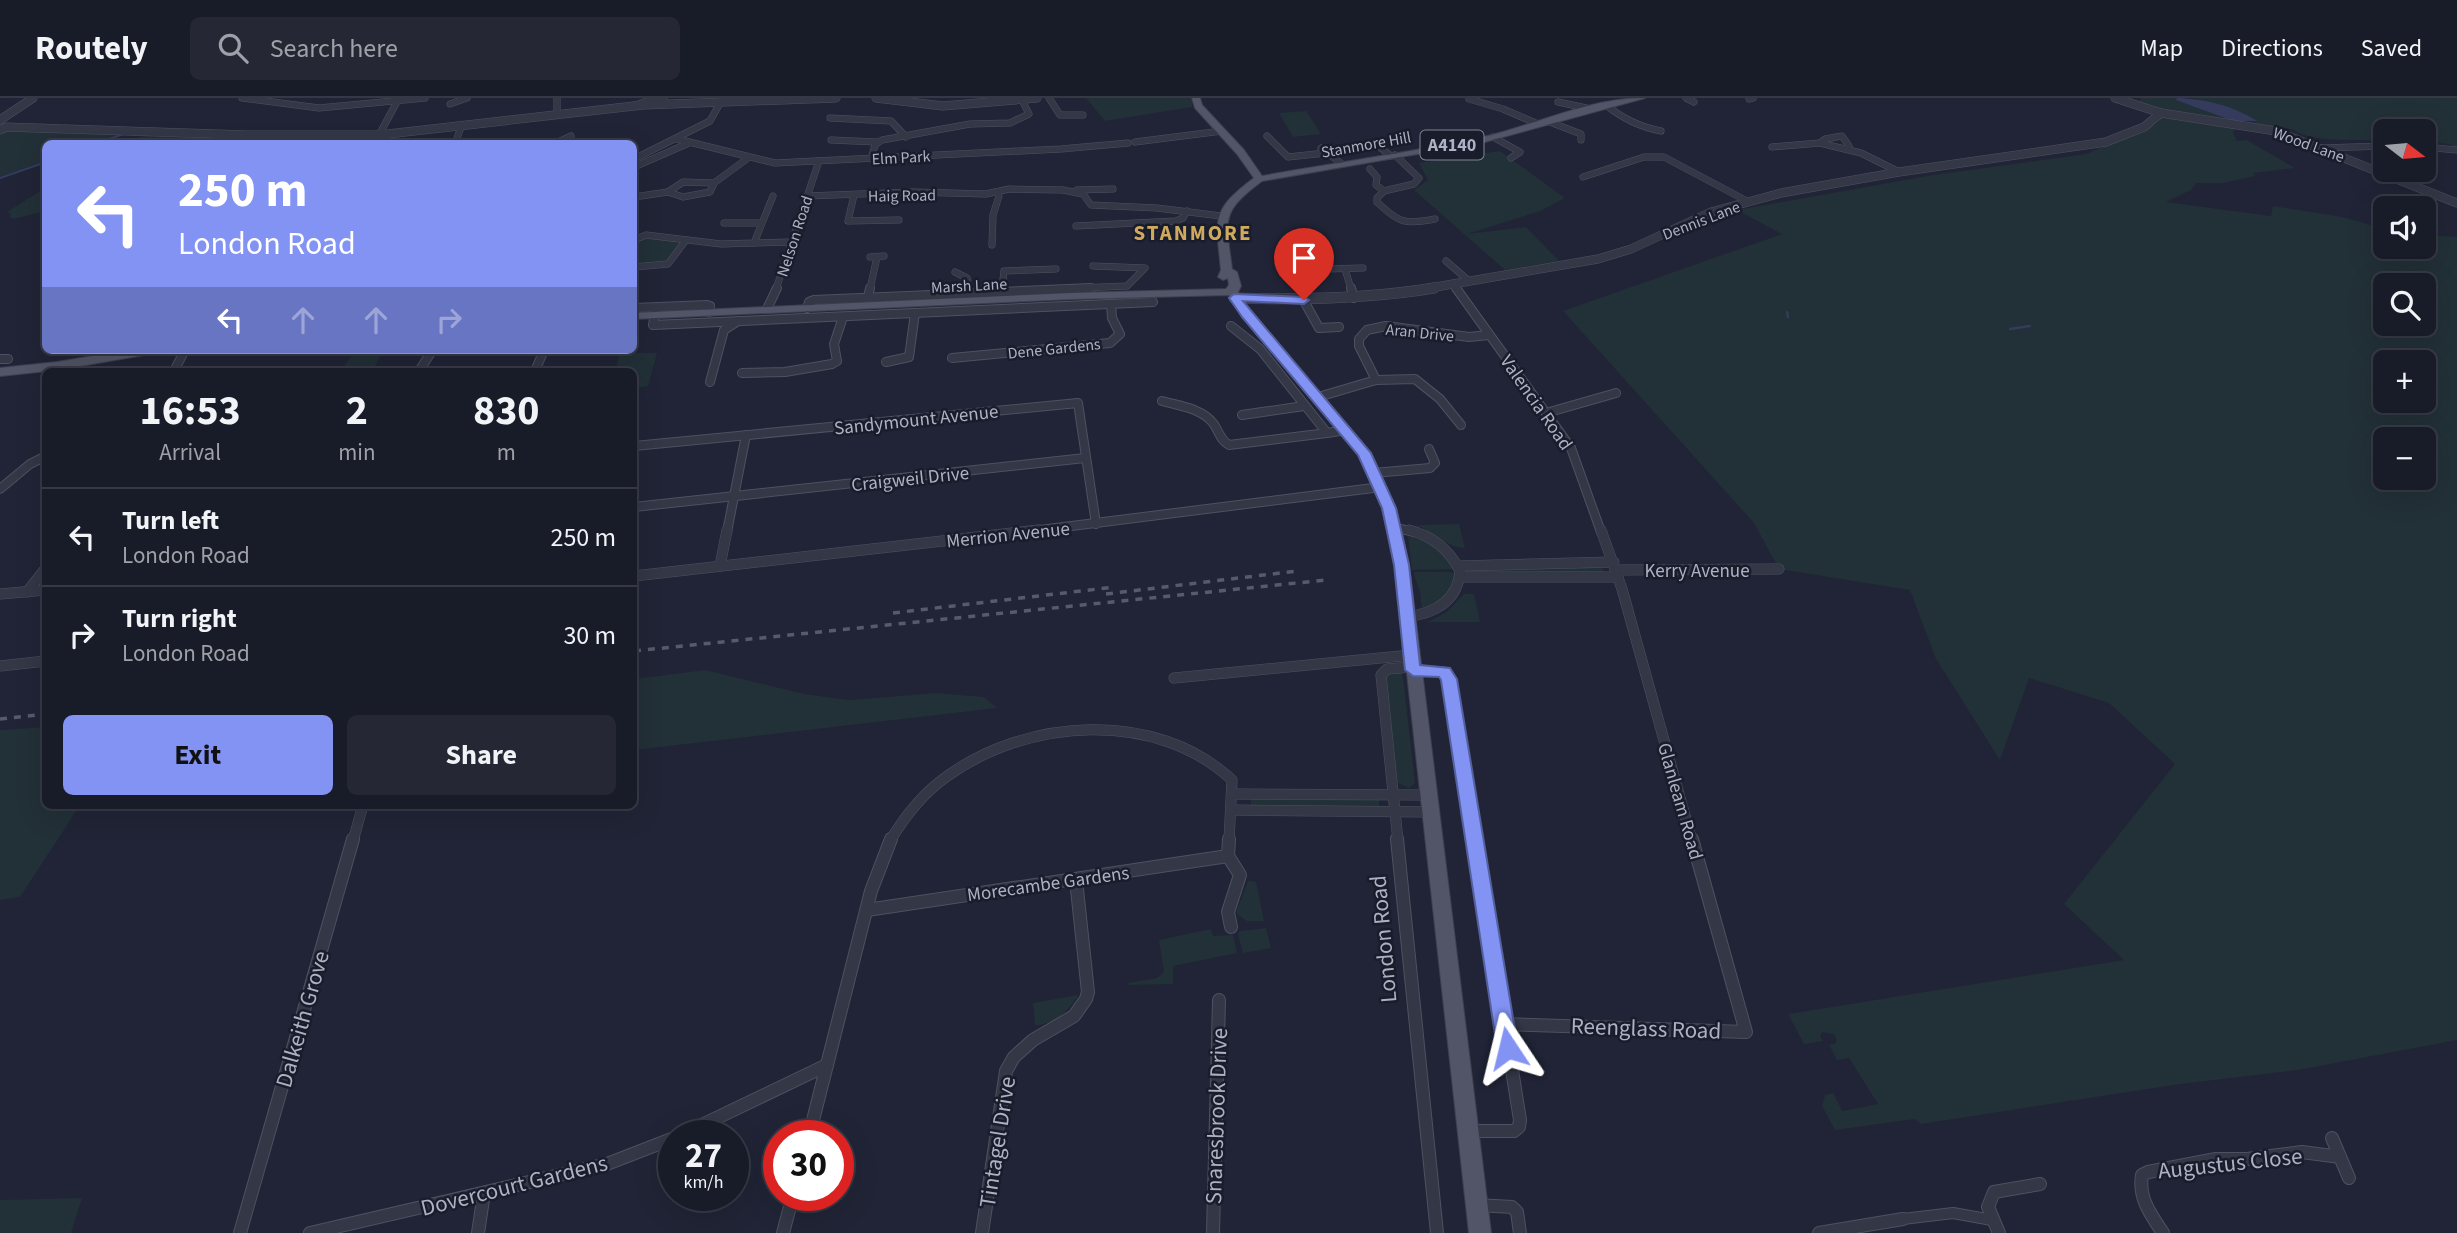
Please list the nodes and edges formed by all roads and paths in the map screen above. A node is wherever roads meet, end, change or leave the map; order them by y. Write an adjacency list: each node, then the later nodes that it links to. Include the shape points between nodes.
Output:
1 (33, 98): 33 (street)
2 (242, 98): 23 (street)
3 (295, 98): 23 (street)
4 (425, 98): 17 (street)
5 (467, 98): 22 (street)
6 (557, 98): 28 (street)
7 (836, 98): 15 (street)
8 (876, 98): 18 (street, via 943,106)
9 (1037, 98): 18 (street)
10 (1049, 98): 29 (street, via 1060,115)
11 (1196, 98): 35 (main road)
12 (1641, 98): 24 (main road, Stanmore Hill / A4140)
13 (1686, 98): 20 (street)
14 (2115, 98): 25 (street, Wood Lane)
15 (805, 99): 21 (street)
16 (1469, 99): 32 (street)
17 (398, 100): 23 (street, via 319,108); 37 (street)
18 (1016, 100): 40 (street, via 1029,114 1020,120)
19 (1558, 102): 26 (street)
20 (1694, 102)
21 (720, 103): 28 (street); 42 (street, via 710,121)
22 (450, 104)
23 (282, 105)
24 (1606, 105): 26 (main road, Stanmore Hill / A4140); 36 (street, via 1642,127)
25 (2134, 106): 27 (street, Wood Lane); 31 (street)
26 (1591, 109): 32 (main road, Stanmore Hill / A4140)
27 (2161, 113): 31 (street, Dennis Lane); 55 (street, Wood Lane, via 2269,129)
28 (557, 114): 34 (street)
29 (1083, 115)
30 (830, 118): 40 (street, via 891,121)
31 (2150, 119): 67 (street, Dennis Lane, via 2144,127 2106,142)
32 (1543, 122): 41 (main road, Stanmore Hill / A4140); 47 (street, via 1581,134)
33 (1, 125): 37 (street)
34 (461, 127): 37 (street); 44 (street)
35 (1222, 131): 49 (street); 69 (main road)
36 (1661, 131)
37 (376, 135): 43 (street)
38 (571, 136): 45 (street)
39 (1267, 136): 64 (street, via 1288,157 1323,150)
40 (906, 137): 48 (street)
41 (1493, 137): 58 (main road, Stanmore Hill / A4140); 61 (street, via 1520,152)
42 (677, 139): 50 (street, Elm Park); 59 (street)
43 (371, 140)
44 (456, 140)
45 (562, 140)
46 (831, 140): 48 (street)
47 (1581, 140)
48 (877, 142): 62 (street)
49 (1135, 142)
50 (689, 143): 60 (street, Elm Park); 65 (street)
51 (1128, 143): 62 (street, Elm Park)
52 (1377, 145): 58 (street)
53 (2373, 146): 55 (street)
54 (1772, 147): 67 (street, via 1849,146)
55 (2322, 148): 81 (street, Wood Lane)
56 (2436, 149): 57 (street)
57 (2457, 150)
58 (1393, 156): 64 (main road, Stanmore Hill / A4140); 73 (street, via 1419,178 1414,184)
59 (637, 158)
60 (748, 158): 63 (street, Elm Park, via 775,163); 70 (street)
61 (1511, 158)
62 (871, 159): 63 (street, Elm Park)
63 (819, 161): 78 (street, Nelson Road)
64 (1342, 164): 69 (main road, Stanmore Hill / A4140)
65 (637, 166)
66 (1370, 169): 73 (street, via 1377,177 1376,185)
67 (1899, 172): 80 (street, Dennis Lane)
68 (1583, 177): 80 (street, via 1644,157 1664,158)
69 (1259, 179): 83 (main road)
70 (714, 183): 74 (street, via 685,182); 74 (street, via 710,192 698,197)
71 (1113, 189): 72 (street, Haig Road)
72 (1073, 191): 75 (street, Haig Road); 82 (street, via 1083,194 1091,205)
73 (1384, 191): 84 (street, via 1377,202 1399,223)
74 (668, 192): 79 (street)
75 (996, 192): 76 (street, Haig Road); 93 (street)
76 (854, 195): 78 (street, Haig Road); 85 (street, via 848,221)
77 (773, 196): 87 (street)
78 (807, 196): 91 (street, Nelson Road)
79 (637, 197)
80 (1747, 201): 103 (street, Dennis Lane, via 1711,212 1632,249)
81 (2457, 203)
82 (1187, 211): 83 (street); 88 (street, via 1176,221)
83 (1221, 216): 105 (main road)
84 (1435, 219)
85 (899, 220)
86 (724, 223): 87 (street)
87 (761, 223): 92 (street)
88 (1076, 226)
89 (637, 239): 90 (street, via 646,235)
90 (686, 240): 92 (street); 97 (street, via 672,262)
91 (791, 242): 92 (street); 117 (street, Nelson Road)
92 (754, 243)
93 (992, 245)
94 (877, 257): 115 (street)
95 (1446, 261): 103 (street)
96 (1093, 266): 107 (street, via 1145,268 1127,286)
97 (637, 267)
98 (1363, 268): 101 (street)
99 (1056, 269): 106 (street, via 1004,271)
100 (1326, 269): 101 (street)
101 (1346, 269): 109 (street)
102 (955, 272): 108 (street, via 967,278)
103 (1469, 281): 104 (street, Dennis Lane)
104 (1453, 284): 109 (street, Dennis Lane); 127 (street, Valencia Road)
105 (1229, 286): 107 (main road, Marsh Lane, via 1202,292); 110 (street, Dennis Lane); 130 (main road, via 1246,315)
106 (1002, 292): 107 (street); 108 (street)
107 (1097, 292): 111 (main road, Marsh Lane)
108 (961, 293): 115 (street)
109 (1354, 298): 110 (street, Dennis Lane)
110 (1304, 300): 125 (street, via 1319,328)
111 (1073, 301): 113 (main road, Marsh Lane); 114 (street, Marsh Lane)
112 (1153, 302): 114 (street, Marsh Lane)
113 (1019, 303): 115 (main road, Marsh Lane); 119 (street, Marsh Lane)
114 (1111, 304): 131 (street, Dene Gardens, via 1120,334 1110,343)
115 (865, 306): 118 (main road, Marsh Lane); 119 (street, Marsh Lane); 122 (street, Marsh Lane)
116 (637, 308): 120 (street, Marsh Lane, via 708,305)
117 (767, 309): 118 (main road, Marsh Lane); 120 (main road, Marsh Lane)
118 (814, 311): 122 (street, Marsh Lane); 123 (street, Marsh Lane)
119 (915, 313): 133 (street, via 909,357)
120 (716, 315): 121 (main road, Marsh Lane); 123 (street, Marsh Lane); 126 (street)
121 (637, 316)
122 (844, 317): 136 (street, via 834,344 837,361 832,364)
123 (738, 321): 126 (street)
124 (1231, 326): 132 (street)
125 (1339, 327)
126 (724, 330): 138 (street)
127 (1489, 335): 137 (street, Aran Drive, via 1469,337 1386,327 1367,330 1359,346); 143 (street, Valencia Road)
128 (113, 354): 135 (main road)
129 (430, 354): 134 (street)
130 (1283, 355): 132 (street); 140 (main road)
131 (952, 358)
132 (1268, 358): 142 (street)
133 (886, 362)
134 (421, 368)
135 (0, 372)
136 (742, 373)
137 (1376, 380): 140 (street); 145 (street, via 1415,379 1440,399)
138 (710, 382)
139 (1616, 393): 143 (street)
140 (1318, 397): 146 (main road)
141 (1162, 401): 147 (street, via 1206,416 1229,445)
142 (1304, 407): 144 (street); 147 (street)
143 (1546, 413): 163 (street, Valencia Road, via 1571,448)
144 (1241, 415)
145 (1461, 425)
146 (1346, 430): 147 (street); 153 (main road)
147 (1328, 433)
148 (746, 435): 149 (street, Sandymount Avenue); 152 (street, Sandymount Avenue, via 1077,403); 156 (street)
149 (637, 446)
150 (1429, 449): 153 (street, via 1435,463 1430,468)
151 (42, 458): 155 (street)
152 (1085, 458): 156 (street, Craigweil Drive); 158 (street, Sandymount Avenue)
153 (1374, 473): 154 (main road)
154 (1381, 487): 158 (street, Merrion Avenue); 159 (main road)
155 (0, 489)
156 (734, 496): 157 (street, Craigweil Drive); 160 (street)
157 (637, 507)
158 (1096, 524): 160 (street, Merrion Avenue)
159 (1395, 528): 161 (street, via 1432,539); 170 (main road)
160 (720, 566): 165 (street, Merrion Avenue)
161 (1458, 566): 163 (street, Kerry Avenue); 166 (street)
162 (1779, 569): 163 (street, Kerry Avenue)
163 (1616, 570): 166 (street, Kerry Avenue); 187 (street, Glanleam Road)
164 (42, 573): 168 (street)
165 (637, 576)
166 (1460, 577): 170 (street, via 1444,604 1426,615)
167 (42, 590): 168 (street)
168 (27, 592): 169 (street)
169 (0, 594)
170 (1407, 617): 172 (main road)
171 (42, 661): 173 (street)
172 (1412, 664): 174 (street); 176 (street, London Road, via 1387,668 1381,675); 177 (main road); 186 (street, London Road, via 1448,674)
173 (0, 666)
174 (1174, 678)
175 (1232, 794): 176 (street); 179 (street); 183 (street, via 1232,780 1212,761 1163,739 1082,730 1021,740 954,773 908,814 884,855)
176 (1393, 795): 177 (street); 180 (street, London Road)
177 (1429, 803): 180 (street); 191 (main road)
178 (362, 809): 202 (street, Dalkeith Grove)
179 (1231, 810): 180 (street); 181 (street)
180 (1395, 812): 208 (street, London Road)
181 (1228, 856): 182 (street, Morecambe Gardens); 184 (street, via 1240,875 1228,912)
182 (1076, 880): 183 (street, Morecambe Gardens); 206 (street, Tintagel Drive, via 1088,992 1079,1011 1033,1040 1006,1071)
183 (867, 910): 188 (street)
184 (1231, 927)
185 (1219, 1000): 207 (street, Snaresbrook Drive)
186 (1504, 1024): 187 (street, Reenglass Road); 191 (street, London Road, via 1519,1127)
187 (1746, 1032)
188 (827, 1065): 189 (street); 190 (street)
189 (712, 1120)
190 (812, 1120)
191 (1468, 1131): 198 (main road)
192 (2332, 1138): 194 (street)
193 (658, 1144): 197 (street, Dovercourt Gardens, via 607,1164)
194 (2340, 1157): 195 (street); 213 (street, Augustus Close, via 2302,1152 2216,1159 2148,1172 2142,1175 2139,1189)
195 (2349, 1178)
196 (2040, 1184): 201 (street, via 1994,1192 1988,1202)
197 (484, 1194): 203 (street, Dovercourt Gardens); 204 (street)
198 (1477, 1205): 209 (main road); 210 (street, via 1512,1207)
199 (789, 1211): 205 (street)
200 (1903, 1219): 201 (street, via 1953,1213); 211 (street)
201 (1992, 1220): 212 (street)
202 (240, 1233)
203 (310, 1233)
204 (478, 1233)
205 (783, 1233)
206 (982, 1233)
207 (1213, 1233)
208 (1437, 1233)
209 (1480, 1233)
210 (1520, 1233)
211 (1823, 1233)
212 (1999, 1233)
213 (2163, 1233)

